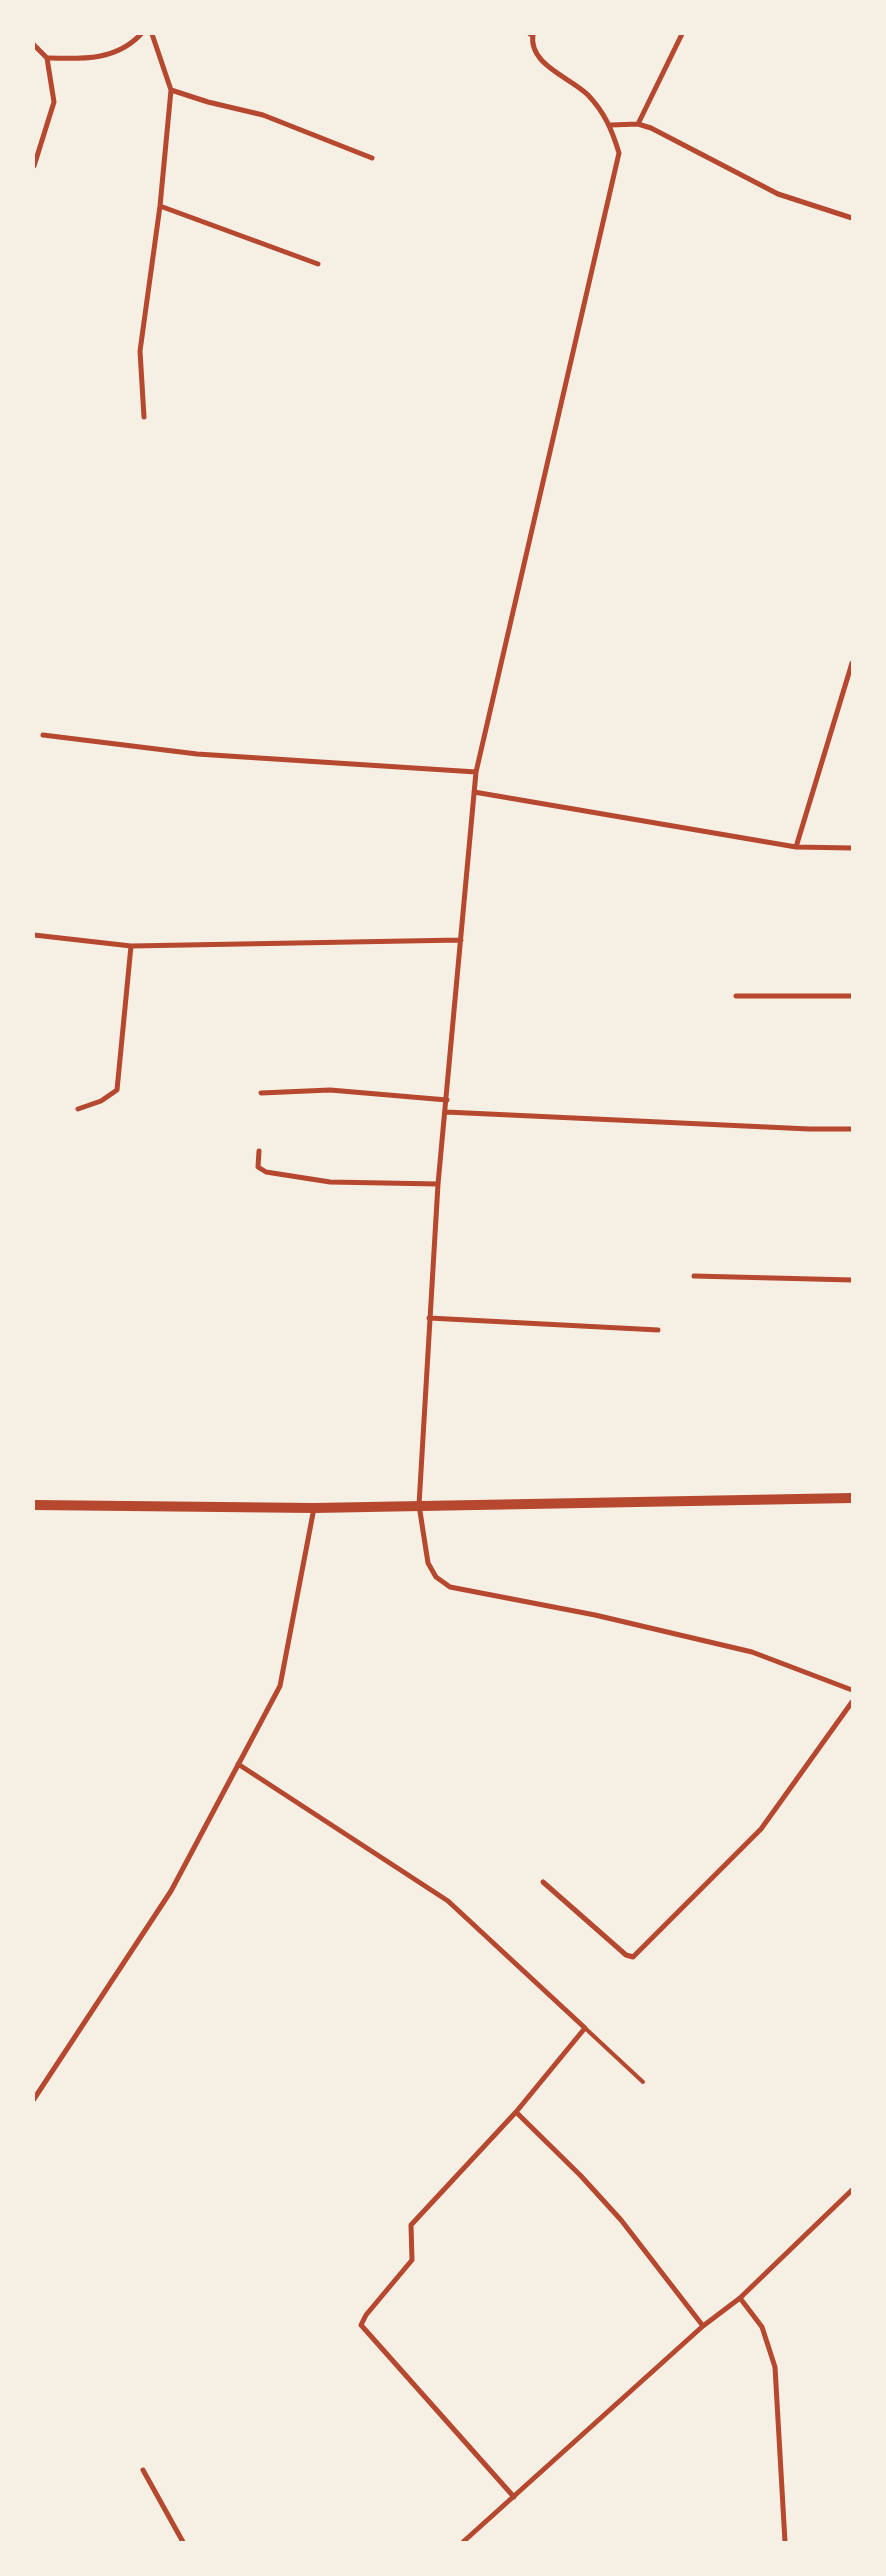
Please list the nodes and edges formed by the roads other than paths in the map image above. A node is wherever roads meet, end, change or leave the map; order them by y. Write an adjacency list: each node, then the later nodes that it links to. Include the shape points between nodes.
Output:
1 (141, 34): 6 (street, via 115,54 88,59)
2 (152, 34): 7 (street)
3 (532, 34): 9 (street, via 532,43 540,60 587,94)
4 (682, 34): 8 (street)
5 (34, 45): 6 (street)
6 (47, 58): 11 (street, via 54,102)
7 (171, 90): 10 (street, via 263,115); 12 (street)
8 (638, 124): 9 (street); 13 (street, via 652,128 778,194)
9 (611, 126): 18 (street, via 619,153)
10 (372, 158)
11 (34, 166)
12 (160, 206): 14 (street); 15 (street, via 140,351)
13 (852, 218)
14 (318, 264)
15 (144, 417)
16 (852, 663): 20 (street)
17 (43, 735): 18 (street, via 196,754)
18 (476, 772): 19 (street)
19 (474, 792): 20 (street); 23 (street)
20 (796, 846): 21 (street)
21 (852, 848)
22 (34, 935): 24 (street)
23 (461, 940): 24 (street); 28 (street)
24 (131, 946): 29 (street, via 117,1090 101,1101)
25 (736, 996): 26 (street)
26 (852, 996)
27 (261, 1093): 28 (street, via 330,1090)
28 (447, 1100): 30 (street)
29 (78, 1109)
30 (446, 1112): 31 (street); 33 (street)
31 (852, 1129)
32 (260, 1150): 33 (street, via 258,1167 266,1172 330,1182)
33 (438, 1184): 36 (street)
34 (694, 1276): 35 (street)
35 (852, 1280)
36 (429, 1318): 37 (street); 40 (street)
37 (658, 1330)
38 (852, 1498): 40 (main road)
39 (34, 1505): 41 (main road)
40 (419, 1505): 41 (main road); 42 (street, via 428,1562 436,1577 450,1586 595,1615 752,1652)
41 (314, 1508): 44 (street, via 280,1686)
42 (852, 1690)
43 (852, 1702): 45 (street, via 761,1829 633,1957 626,1955)
44 (238, 1764): 46 (street, via 448,1901); 48 (street, via 171,1891)
45 (543, 1882)
46 (585, 2028): 47 (lane); 49 (street)
47 (643, 2082)
48 (34, 2099)
49 (516, 2112): 52 (street, via 621,2220); 54 (street, via 411,2225 412,2260 360,2325)
50 (852, 2190): 51 (street)
51 (740, 2298): 52 (street); 57 (street, via 762,2327 775,2367)
52 (703, 2326): 54 (street)
53 (143, 2470): 55 (street)
54 (514, 2497): 56 (street)
55 (182, 2542)
56 (463, 2542)
57 (785, 2542)

